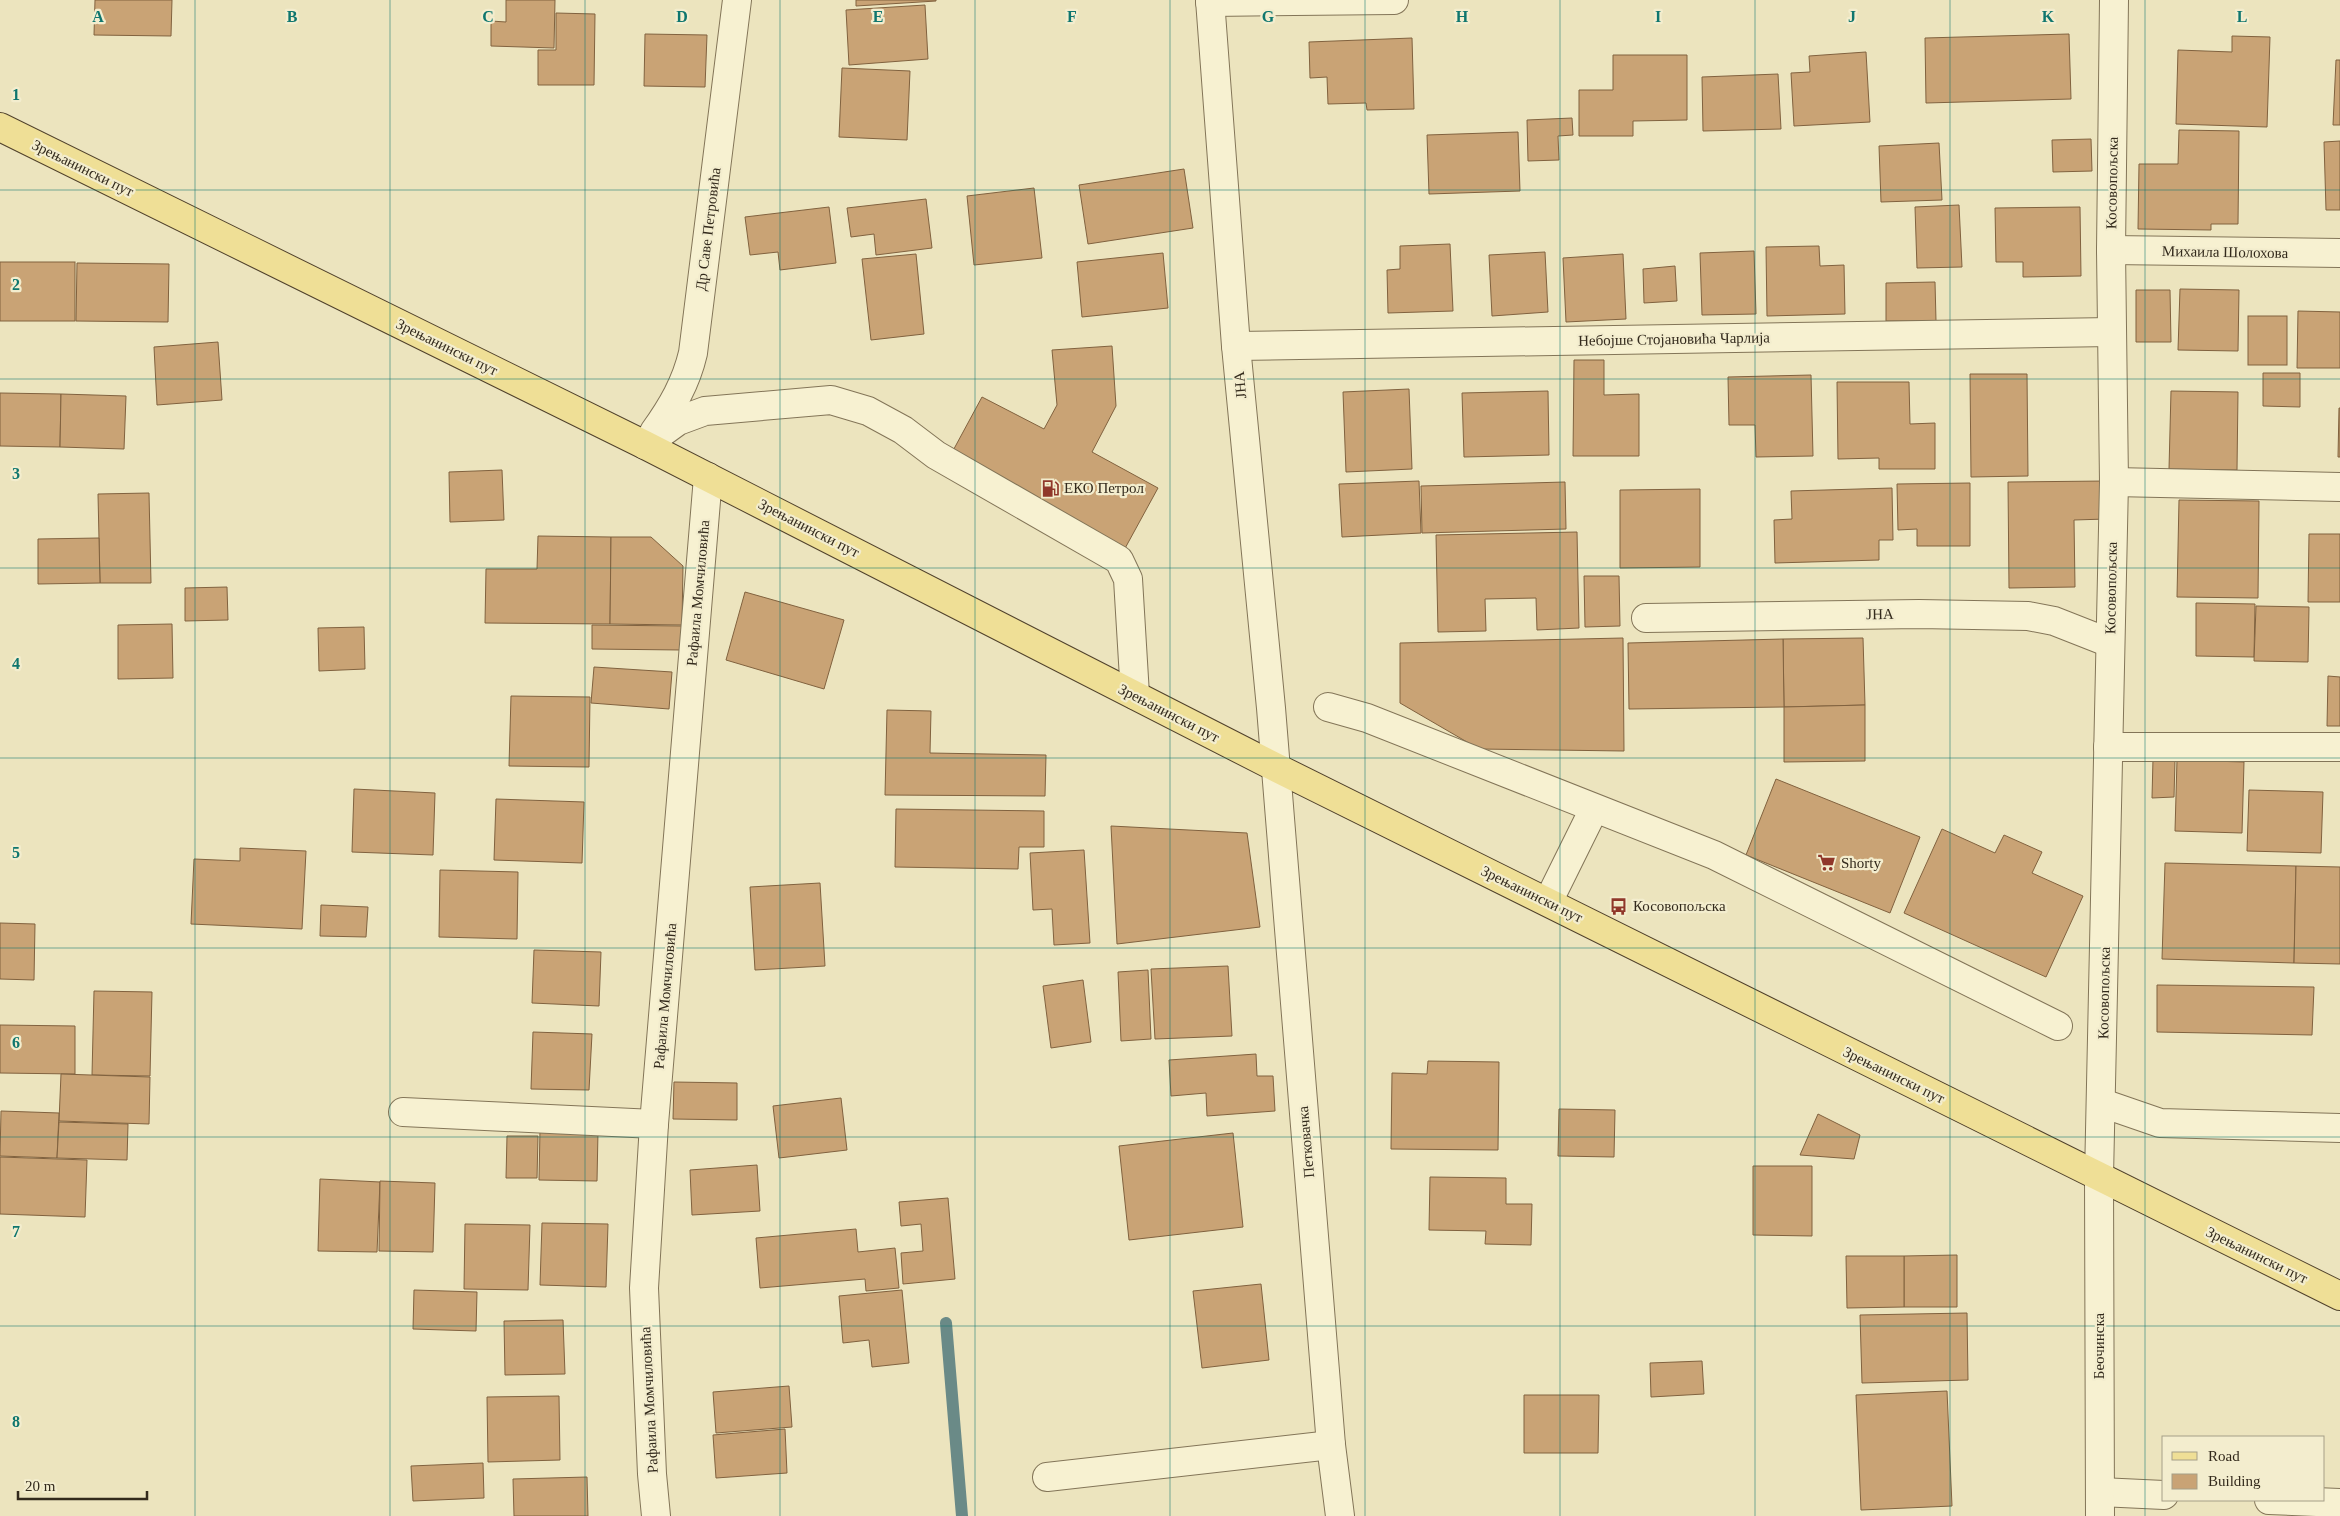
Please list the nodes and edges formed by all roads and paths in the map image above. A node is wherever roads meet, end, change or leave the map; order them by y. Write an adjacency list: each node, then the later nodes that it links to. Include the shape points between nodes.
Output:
1 (737, 0): 10 (street, Др Саве Петровића, via 693,353 676,398)
2 (1394, 0): 4 (street, ЈНА)
3 (2114, 0): 6 (street, Косовопољска)
4 (1210, 1): 9 (street, ЈНА)
5 (0, 127): 10 (main road, Зрењанински пут)
6 (2110, 250): 7 (street, Михаила Шолохова); 8 (street, Косовопољска)
7 (2340, 253)
8 (2111, 332): 9 (street, Небојше Стојановића Чарлија); 12 (street, Косовопољска)
9 (1236, 346): 20 (street, ЈНА)
10 (645, 446): 11 (main road, Зрењанински пут); 16 (street, via 678,421 704,412 831,400 868,410 903,430 936,455 1119,560 1128,579)
11 (708, 477): 16 (main road, Зрењанински пут); 26 (street, Рафаила Момчиловића)
12 (2114, 482): 13 (street); 15 (street, Косовопољска)
13 (2340, 487)
14 (1646, 618): 15 (street, ЈНА, via 1919,614 2028,616 2054,621)
15 (2110, 643): 18 (street, Косовопољска)
16 (1135, 696): 20 (main road, Зрењанински пут)
17 (1328, 706): 21 (street, via 1367,718)
18 (2108, 747): 19 (street); 24 (street, Косовопољска)
19 (2340, 747)
20 (1275, 767): 22 (main road, Зрењанински пут); 30 (street, Петковачка)
21 (1594, 809): 22 (street); 23 (street, via 1714,854)
22 (1548, 902): 28 (main road, Зрењанински пут)
23 (2058, 1026)
24 (2102, 1103): 27 (street, via 2160,1123); 28 (street, Косовопољска)
25 (403, 1112): 26 (street)
26 (654, 1124): 36 (street, Рафаила Момчиловића, via 644,1288)
27 (2340, 1128)
28 (2099, 1177): 29 (main road, Зрењанински пут); 35 (street, Беочинска)
29 (2340, 1296)
30 (1331, 1445): 31 (street); 37 (street, Петковачка)
31 (1047, 1477)
32 (2162, 1495): 35 (street)
33 (2293, 1501): 34 (street)
34 (2340, 1503)
35 (2100, 1504)
36 (656, 1516)
37 (1340, 1516)

